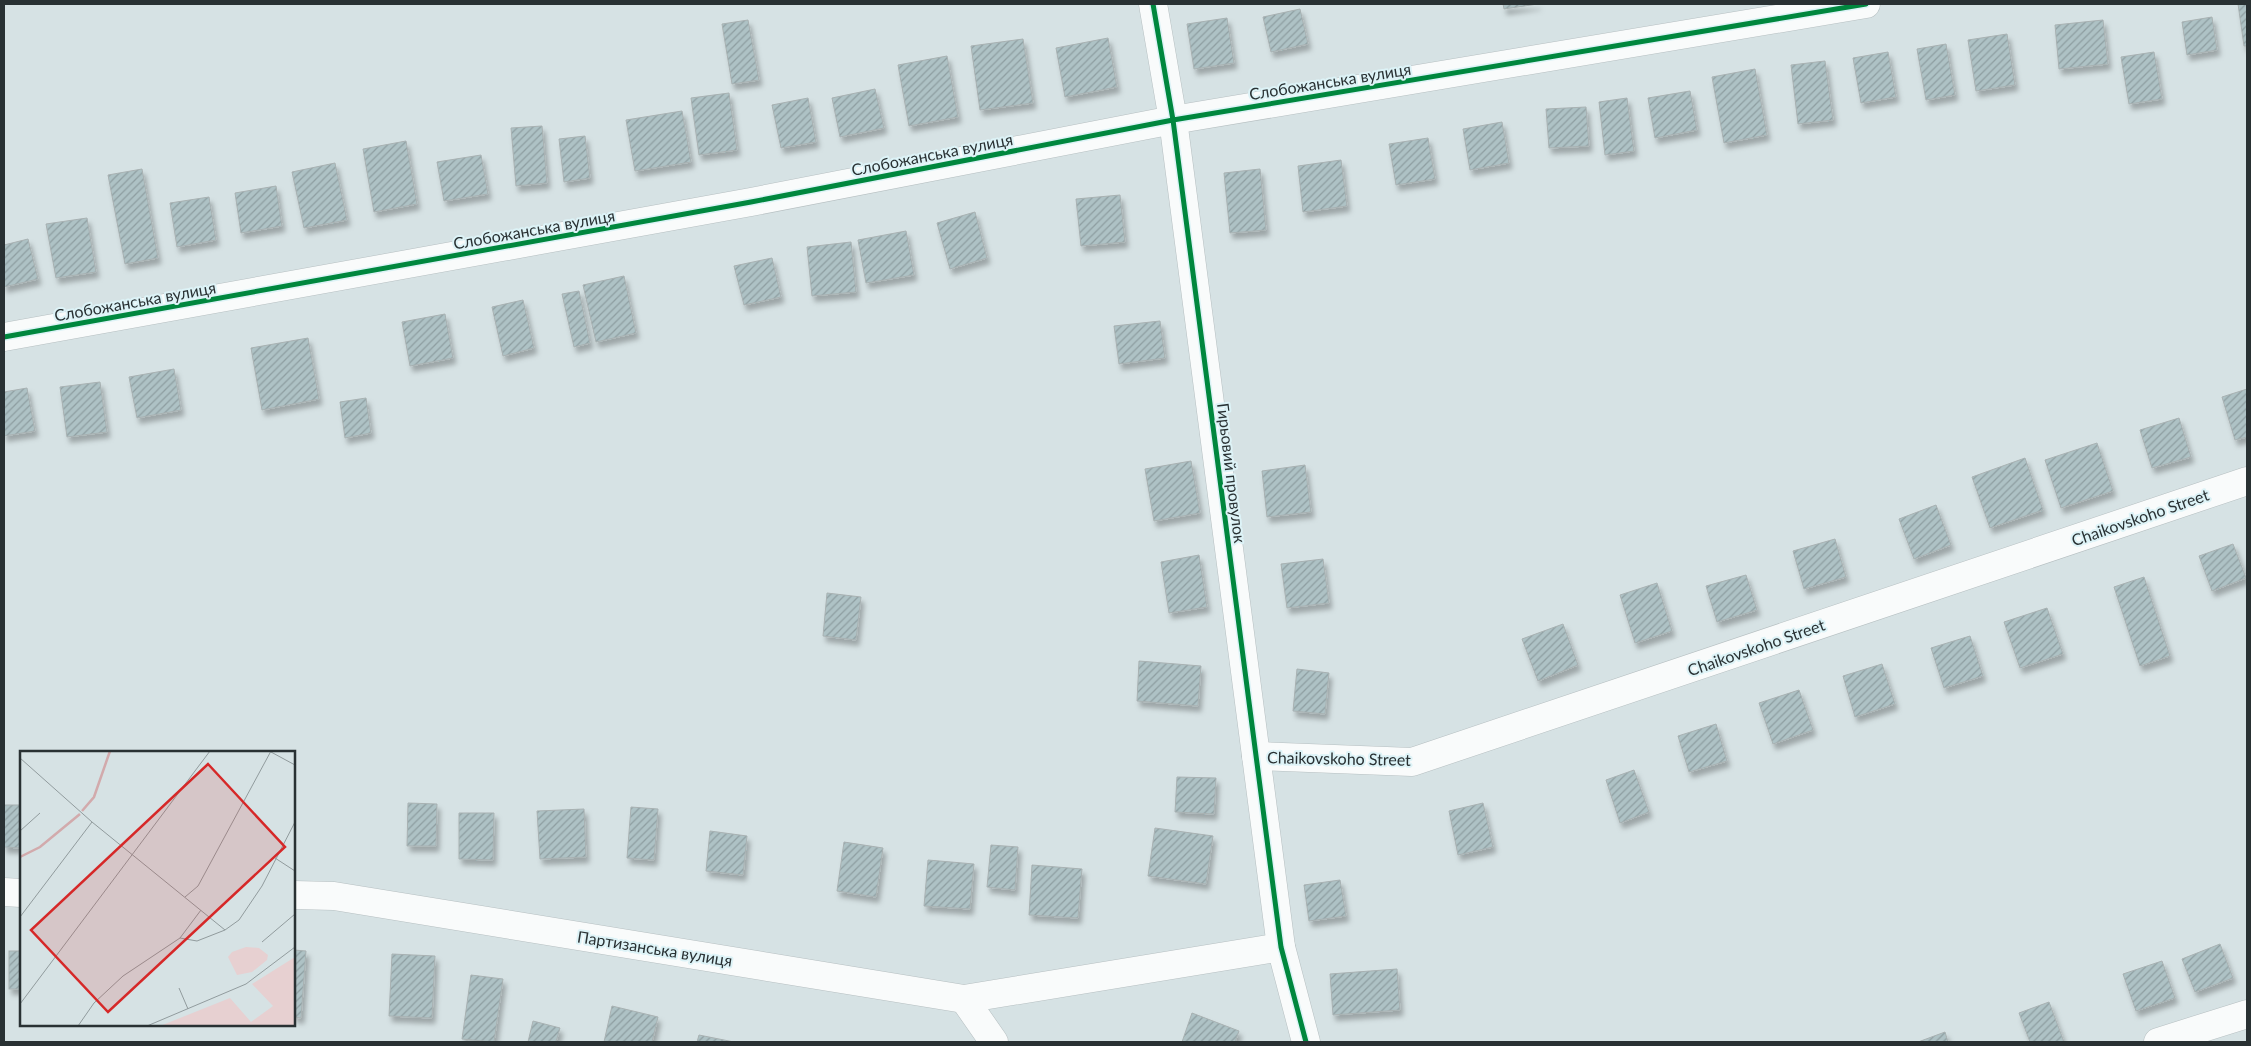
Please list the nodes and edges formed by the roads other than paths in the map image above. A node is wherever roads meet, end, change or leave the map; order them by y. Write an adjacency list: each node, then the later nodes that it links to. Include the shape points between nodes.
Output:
1 (1153, 4): 3 (street, Гирьовий провулок)
2 (1866, 4): 3 (street, Слобожанська вулиця)
3 (1173, 120): 4 (street, Слобожанська вулиця, via 751,202); 6 (street, Гирьовий провулок)
4 (4, 337)
5 (2247, 481): 6 (street, Chaikovskoho Street, via 1412,762)
6 (1256, 756): 10 (street, Гирьовий провулок)
7 (4, 892): 8 (street)
8 (20, 892)
9 (295, 895): 11 (street, Партизанська вулиця, via 334,896)
10 (1281, 946): 11 (street, Партизанська вулиця); 14 (street, Гирьовий провулок)
11 (964, 999): 13 (street)
12 (2247, 1014): 15 (street)
13 (994, 1042)
14 (1306, 1042)
15 (2158, 1042)

